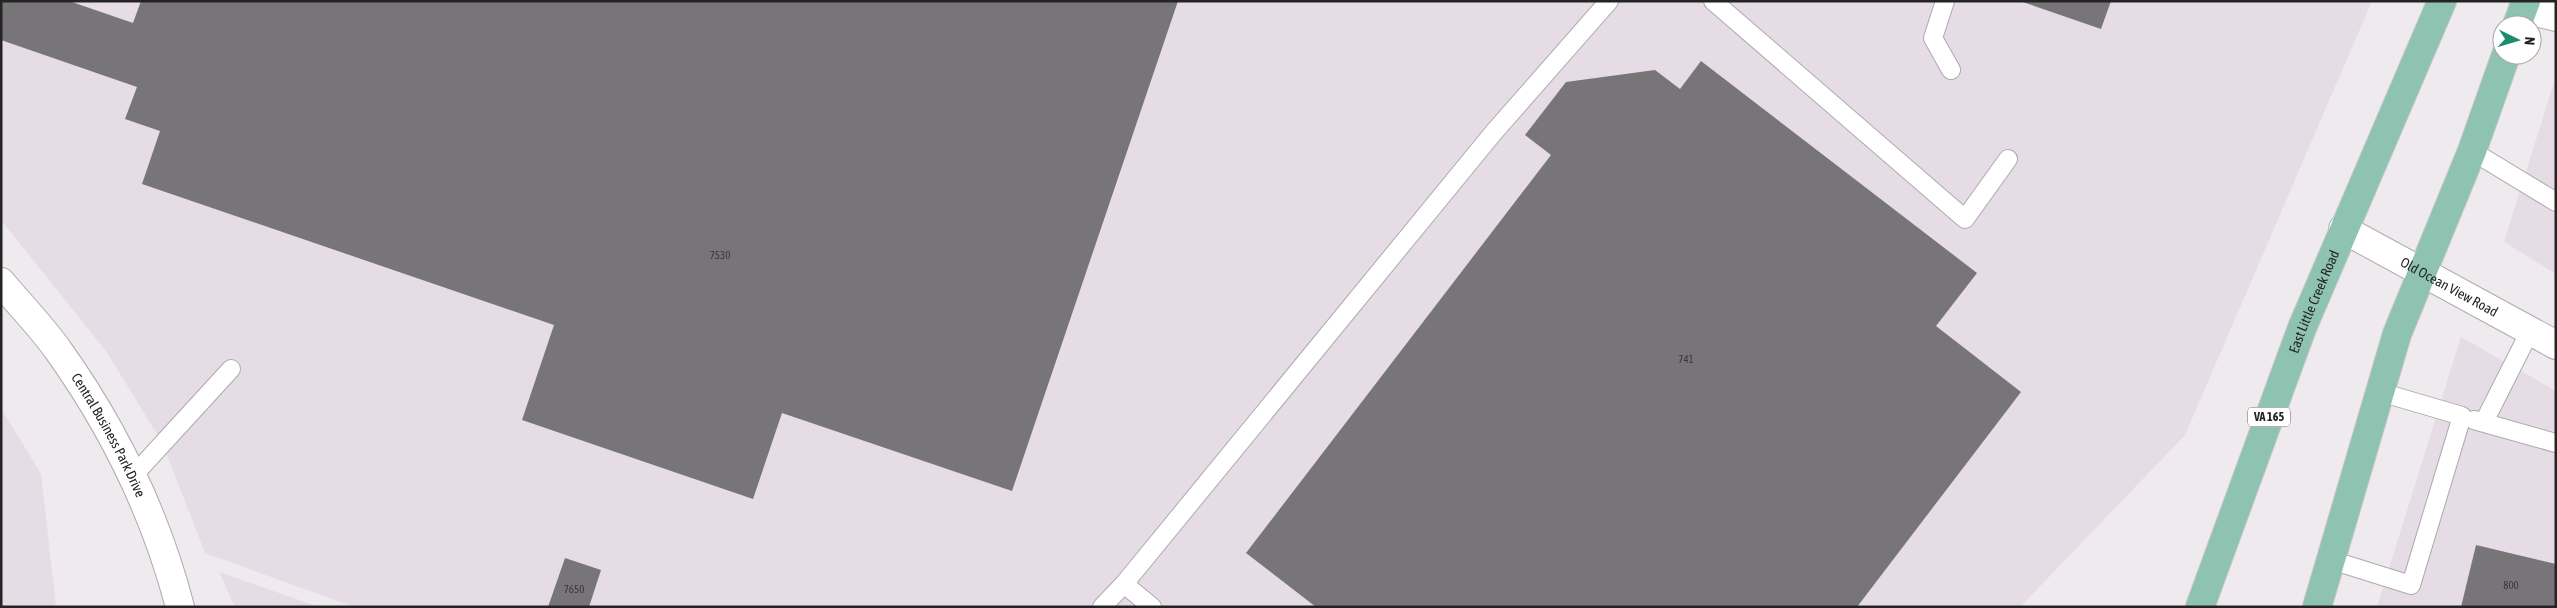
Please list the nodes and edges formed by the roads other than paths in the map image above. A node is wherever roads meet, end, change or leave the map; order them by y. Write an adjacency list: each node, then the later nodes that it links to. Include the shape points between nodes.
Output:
1 (1610, 1): 24 (lane, via 1494,132)
2 (1713, 1): 10 (lane, via 1965,219)
3 (1945, 1): 8 (lane, via 1933,38)
4 (2442, 1): 12 (main road, East Little Creek Road / VA 165)
5 (2522, 12): 6 (street)
6 (2556, 18)
7 (2502, 65): 9 (main road)
8 (1951, 70)
9 (2472, 151): 11 (lane); 13 (main road)
10 (2008, 159)
11 (2556, 202)
12 (2343, 229): 13 (street, Old Ocean View Road); 28 (main road, East Little Creek Road / VA 165, via 2302,328)
13 (2421, 272): 15 (street, Old Ocean View Road); 18 (main road, via 2397,334)
14 (1, 282): 22 (street, Central Business Park Drive, via 67,364 96,408)
15 (2530, 331): 16 (street, Old Ocean View Road); 20 (lane)
16 (2556, 345)
17 (231, 369): 22 (lane)
18 (2380, 392): 19 (lane); 23 (main road)
19 (2462, 416): 20 (lane); 23 (lane, via 2411,584)
20 (2484, 422): 21 (lane)
21 (2556, 443)
22 (132, 476): 25 (street, Central Business Park Drive, via 170,567)
23 (2331, 560): 29 (main road)
24 (1124, 584): 26 (lane); 27 (lane)
25 (180, 607)
26 (1102, 607)
27 (1152, 607)
28 (2200, 607)
29 (2317, 607)

